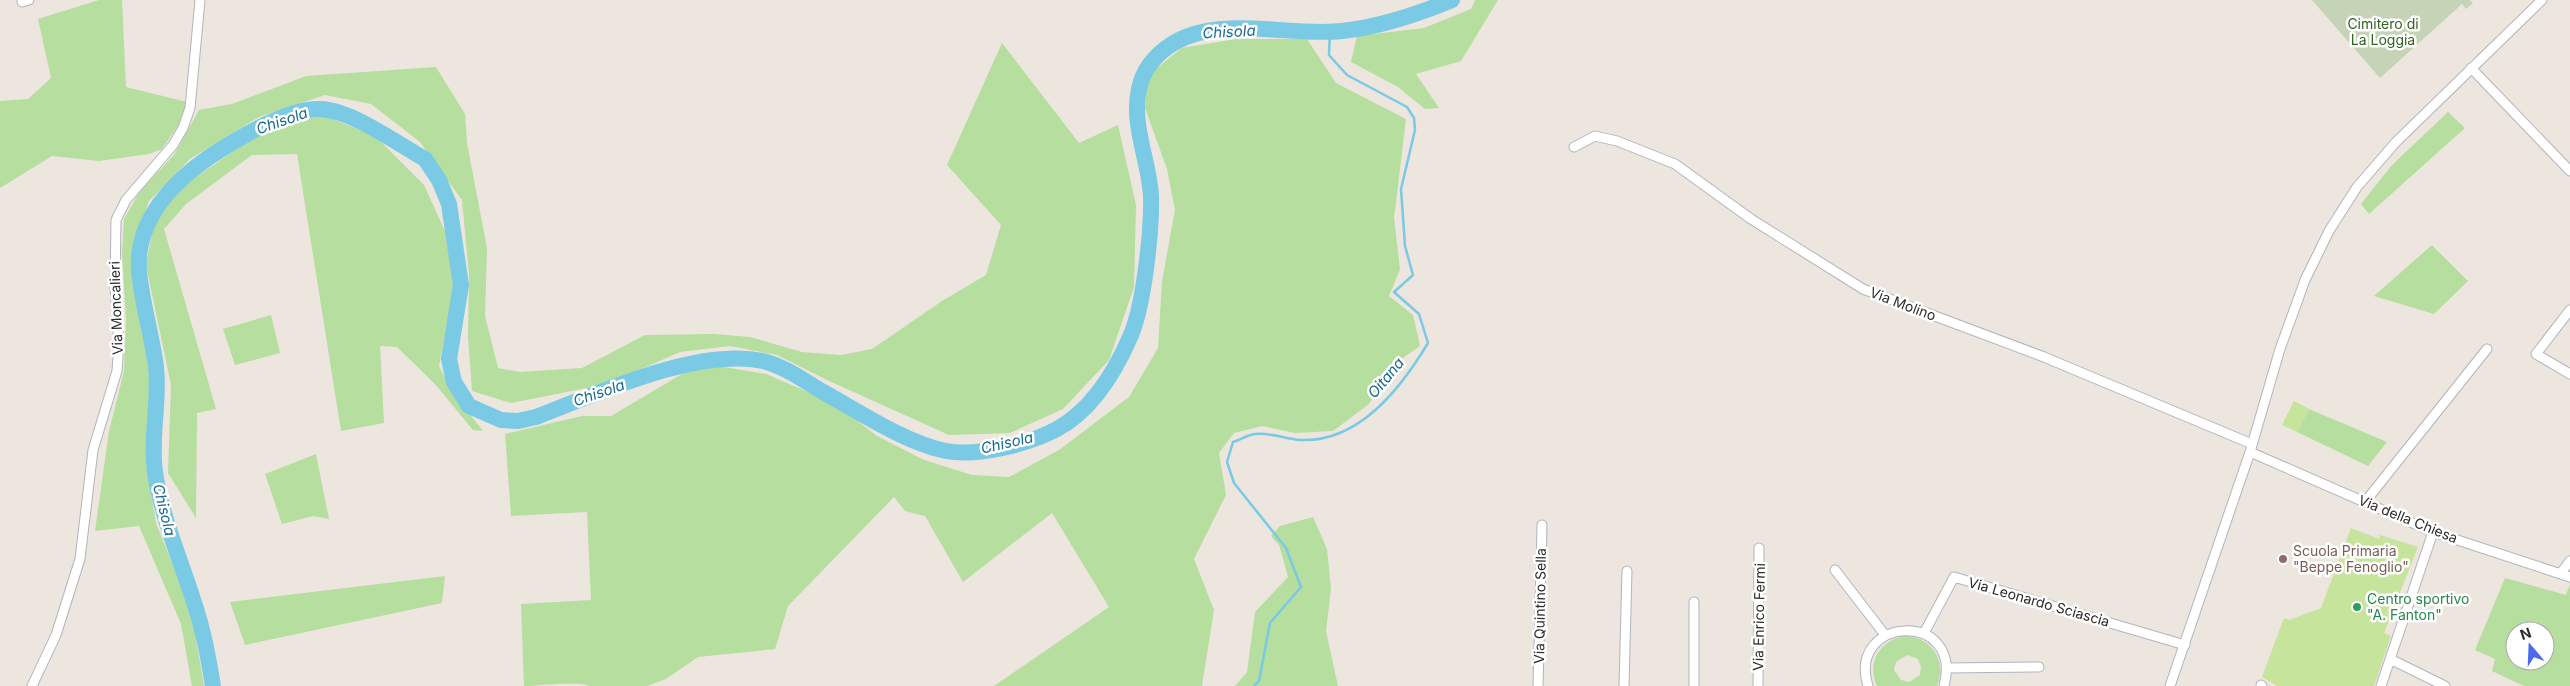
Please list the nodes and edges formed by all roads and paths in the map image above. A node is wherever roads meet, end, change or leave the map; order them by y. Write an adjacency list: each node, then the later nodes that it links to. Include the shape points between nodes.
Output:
1 (200, 0): 25 (street, Via Moncalieri, via 190,108 183,128 173,145 126,200 116,220 117,371 93,450 80,559 56,635)
2 (2542, 0): 3 (street)
3 (2471, 68): 5 (street); 9 (street, via 2396,142 2357,187 2329,231 2305,280)
4 (1574, 147): 9 (street, Via Molino, via 1595,136 1617,141 1675,164 1751,220 1863,289 2044,357)
5 (2570, 171)
6 (2570, 310): 8 (street, via 2536,354)
7 (2487, 348): 10 (street)
8 (2570, 374)
9 (2251, 448): 10 (street, Via della Chiesa); 21 (street)
10 (2365, 502): 12 (street, Via della Chiesa)
11 (1542, 526): 26 (street, Via Quintino Sella)
12 (2433, 532): 17 (street, Via della Chiesa); 22 (street)
13 (1759, 548): 29 (street, Via Enrico Fermi)
14 (2570, 561): 17 (street)
15 (1835, 570): 20 (street)
16 (1627, 571): 27 (street)
17 (2565, 575)
18 (1694, 602): 28 (street)
19 (1924, 633): 20 (street, via 1908,630); 21 (street, Via Leonardo Sciascia, via 1954,577); 24 (street, via 1941,648)
20 (1885, 635): 30 (street, via 1869,653 1865,665)
21 (2184, 645): 32 (street)
22 (2390, 659): 33 (street); 34 (street)
23 (2039, 667): 24 (street)
24 (1947, 668): 31 (street)
25 (32, 686)
26 (1538, 686)
27 (1624, 686)
28 (1694, 686)
29 (1758, 686)
30 (1868, 686)
31 (1944, 686)
32 (2170, 686)
33 (2381, 686)
34 (2445, 686)

